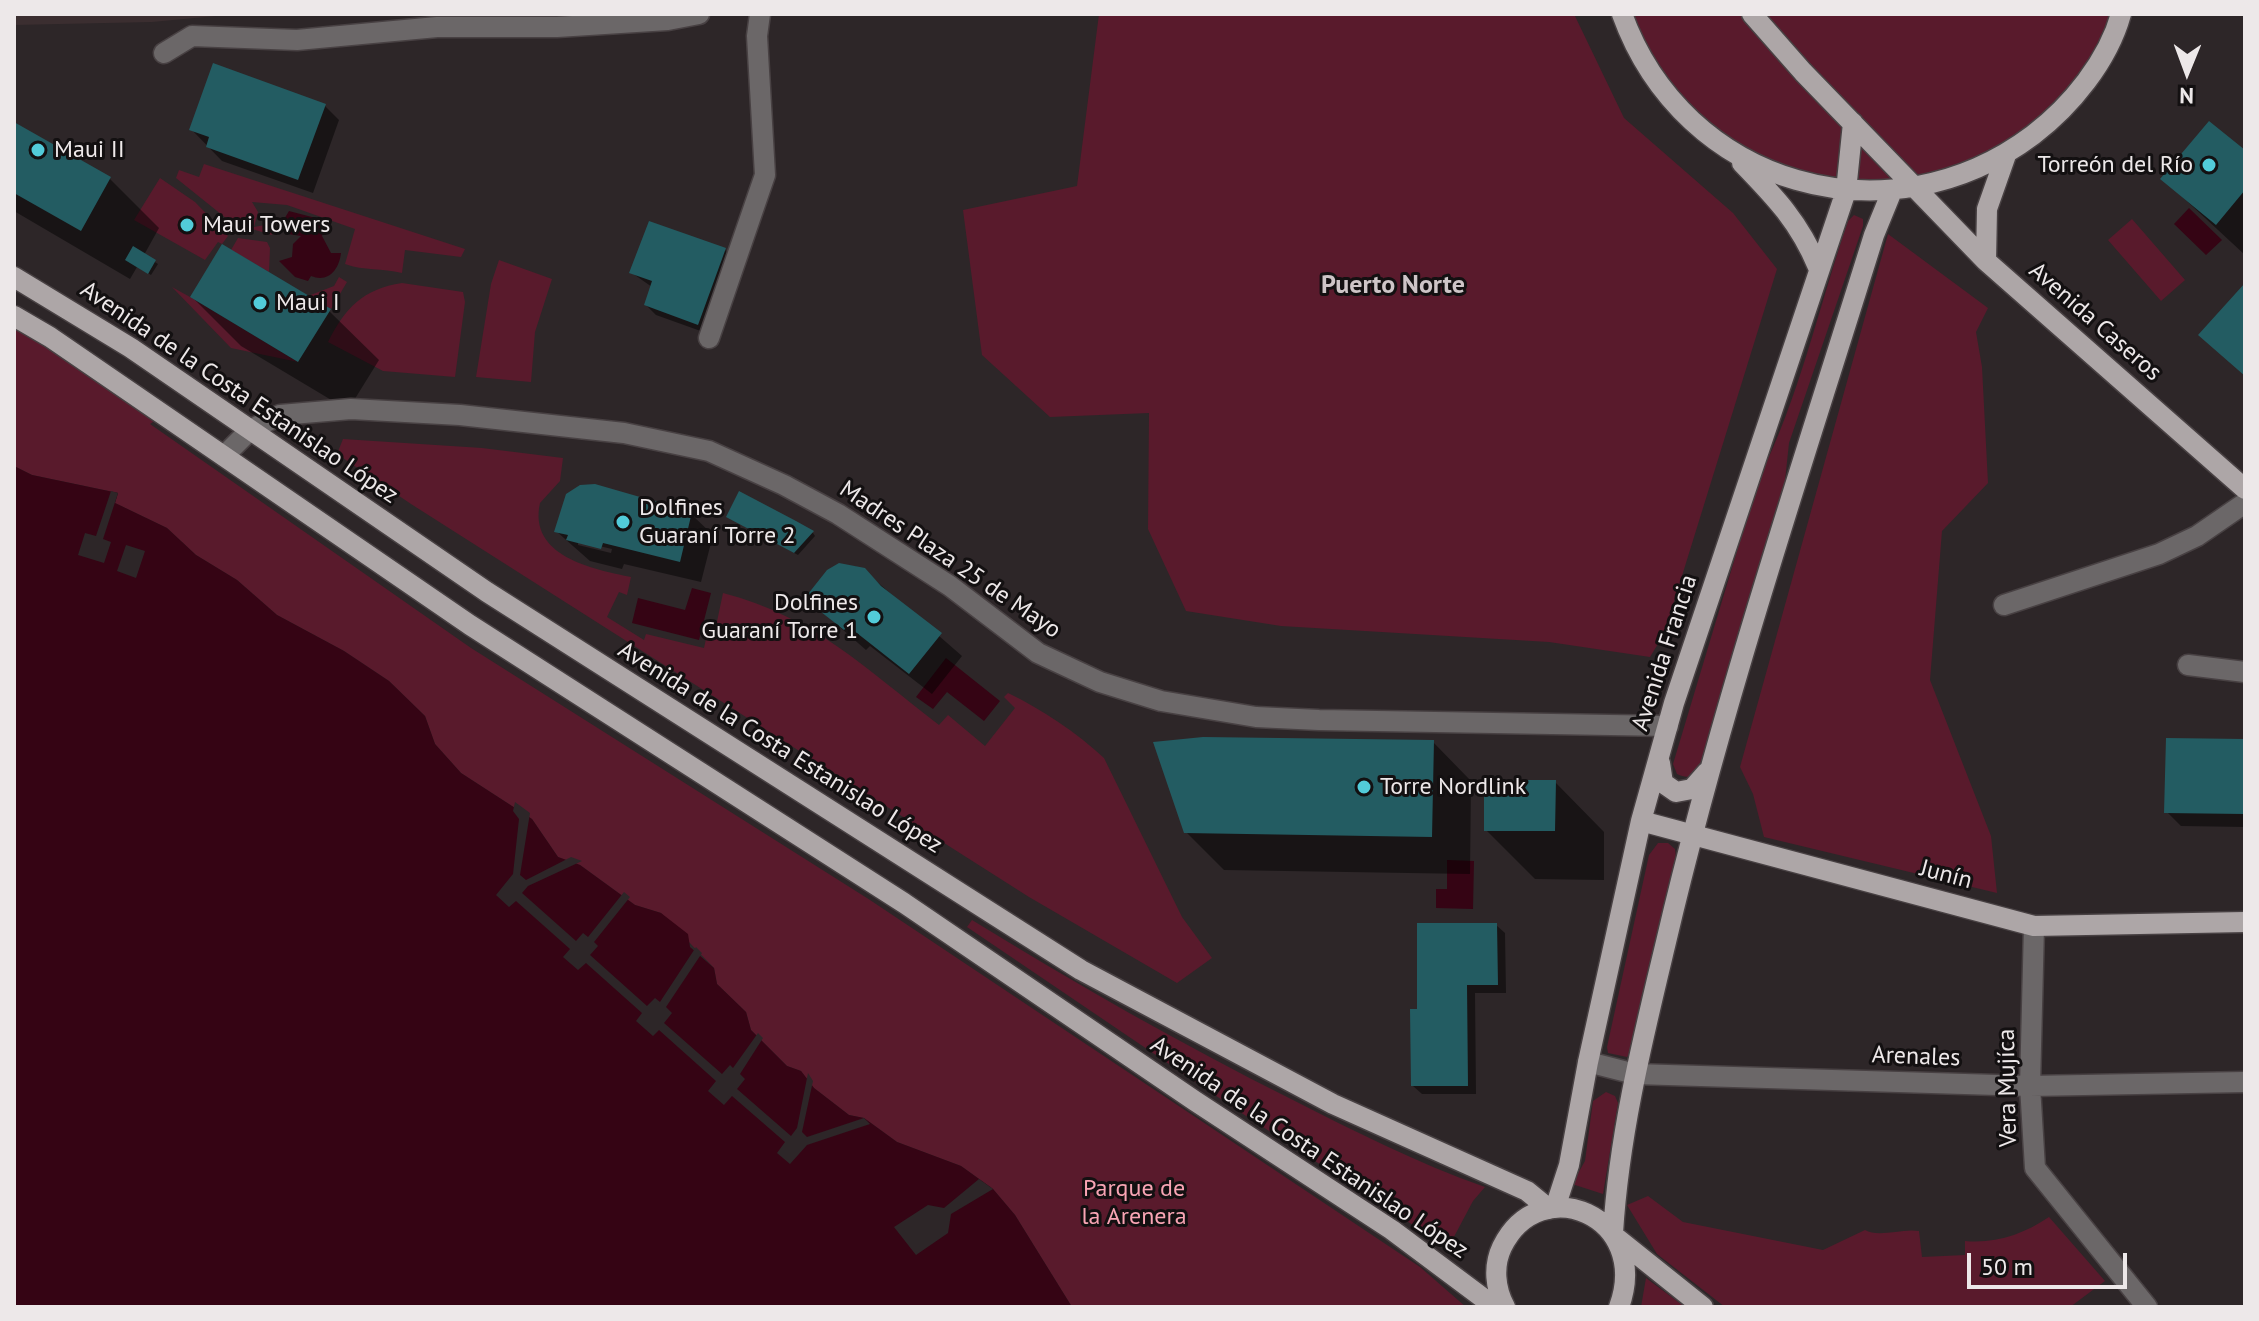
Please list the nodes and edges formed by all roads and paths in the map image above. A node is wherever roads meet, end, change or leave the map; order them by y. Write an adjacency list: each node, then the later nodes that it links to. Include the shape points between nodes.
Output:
1 (699, 14): 6 (street, via 297,40 192,36)
2 (760, 14): 17 (street, via 765,175)
3 (1622, 14): 8 (main road, via 1658,83 1691,121)
4 (1752, 14): 7 (main road, Avenida Caseros)
5 (2121, 14): 9 (main road, via 2093,72 2054,119)
6 (164, 53)
7 (1853, 123): 10 (main road, Avenida Caseros); 11 (main road, Avenida Francia)
8 (1731, 151): 11 (main road, via 1763,169); 14 (main road, via 1803,231)
9 (2006, 155): 10 (main road); 13 (main road, via 1987,209)
10 (1917, 188): 12 (main road); 13 (main road, Avenida Caseros)
11 (1846, 191): 12 (main road); 14 (main road, Avenida Francia)
12 (1892, 191): 27 (main road, via 1874,235)
13 (1986, 261): 20 (main road, Avenida Caseros)
14 (1818, 267): 25 (main road, Avenida Francia)
15 (14, 277): 18 (main road, Avenida de la Costa Estanislao López, via 131,348)
16 (14, 316): 19 (main road, Avenida de la Costa Estanislao López)
17 (709, 338)
18 (250, 430): 19 (street, Madres Plaza 25 de Mayo); 25 (street, Madres Plaza 25 de Mayo, via 280,415 351,409 624,433 709,451 838,514 950,586 1038,653 1100,682 1176,704 1256,717 1319,720); 36 (main road, Avenida de la Costa Estanislao López, via 500,601 1081,970 1333,1104 1527,1191)
19 (224, 456): 38 (main road, Avenida de la Costa Estanislao López, via 470,625 904,903 1392,1230)
20 (2245, 489)
21 (2245, 503): 22 (street, via 2159,554)
22 (2004, 605)
23 (2188, 665): 24 (street)
24 (2245, 672)
25 (1668, 726): 26 (main road, Avenida Francia)
26 (1659, 755): 27 (main road, via 1660,778 1676,792 1692,789); 28 (main road, Avenida Francia)
27 (1711, 768): 29 (main road)
28 (1641, 821): 29 (main road, Junín); 32 (main road, Avenida Francia)
29 (1691, 834): 31 (main road, Junín); 33 (main road)
30 (2245, 922): 31 (main road, Junín)
31 (2034, 926): 35 (street, Vera Mujíca)
32 (1588, 1062): 33 (street, Arenales); 36 (main road, Avenida Francia, via 1569,1165)
33 (1635, 1074): 35 (street, Arenales); 37 (main road, via 1616,1180)
34 (2245, 1082): 35 (street, Arenales)
35 (2030, 1086): 42 (street, Vera Mujíca, via 2035,1168)
36 (1552, 1208): 37 (main road, via 1597,1218); 39 (main road, via 1517,1226 1497,1257 1496,1281)
37 (1616, 1236): 40 (main road, via 1627,1285); 41 (main road)
38 (1495, 1307)
39 (1505, 1307)
40 (1619, 1307)
41 (1703, 1307)
42 (2147, 1307)

